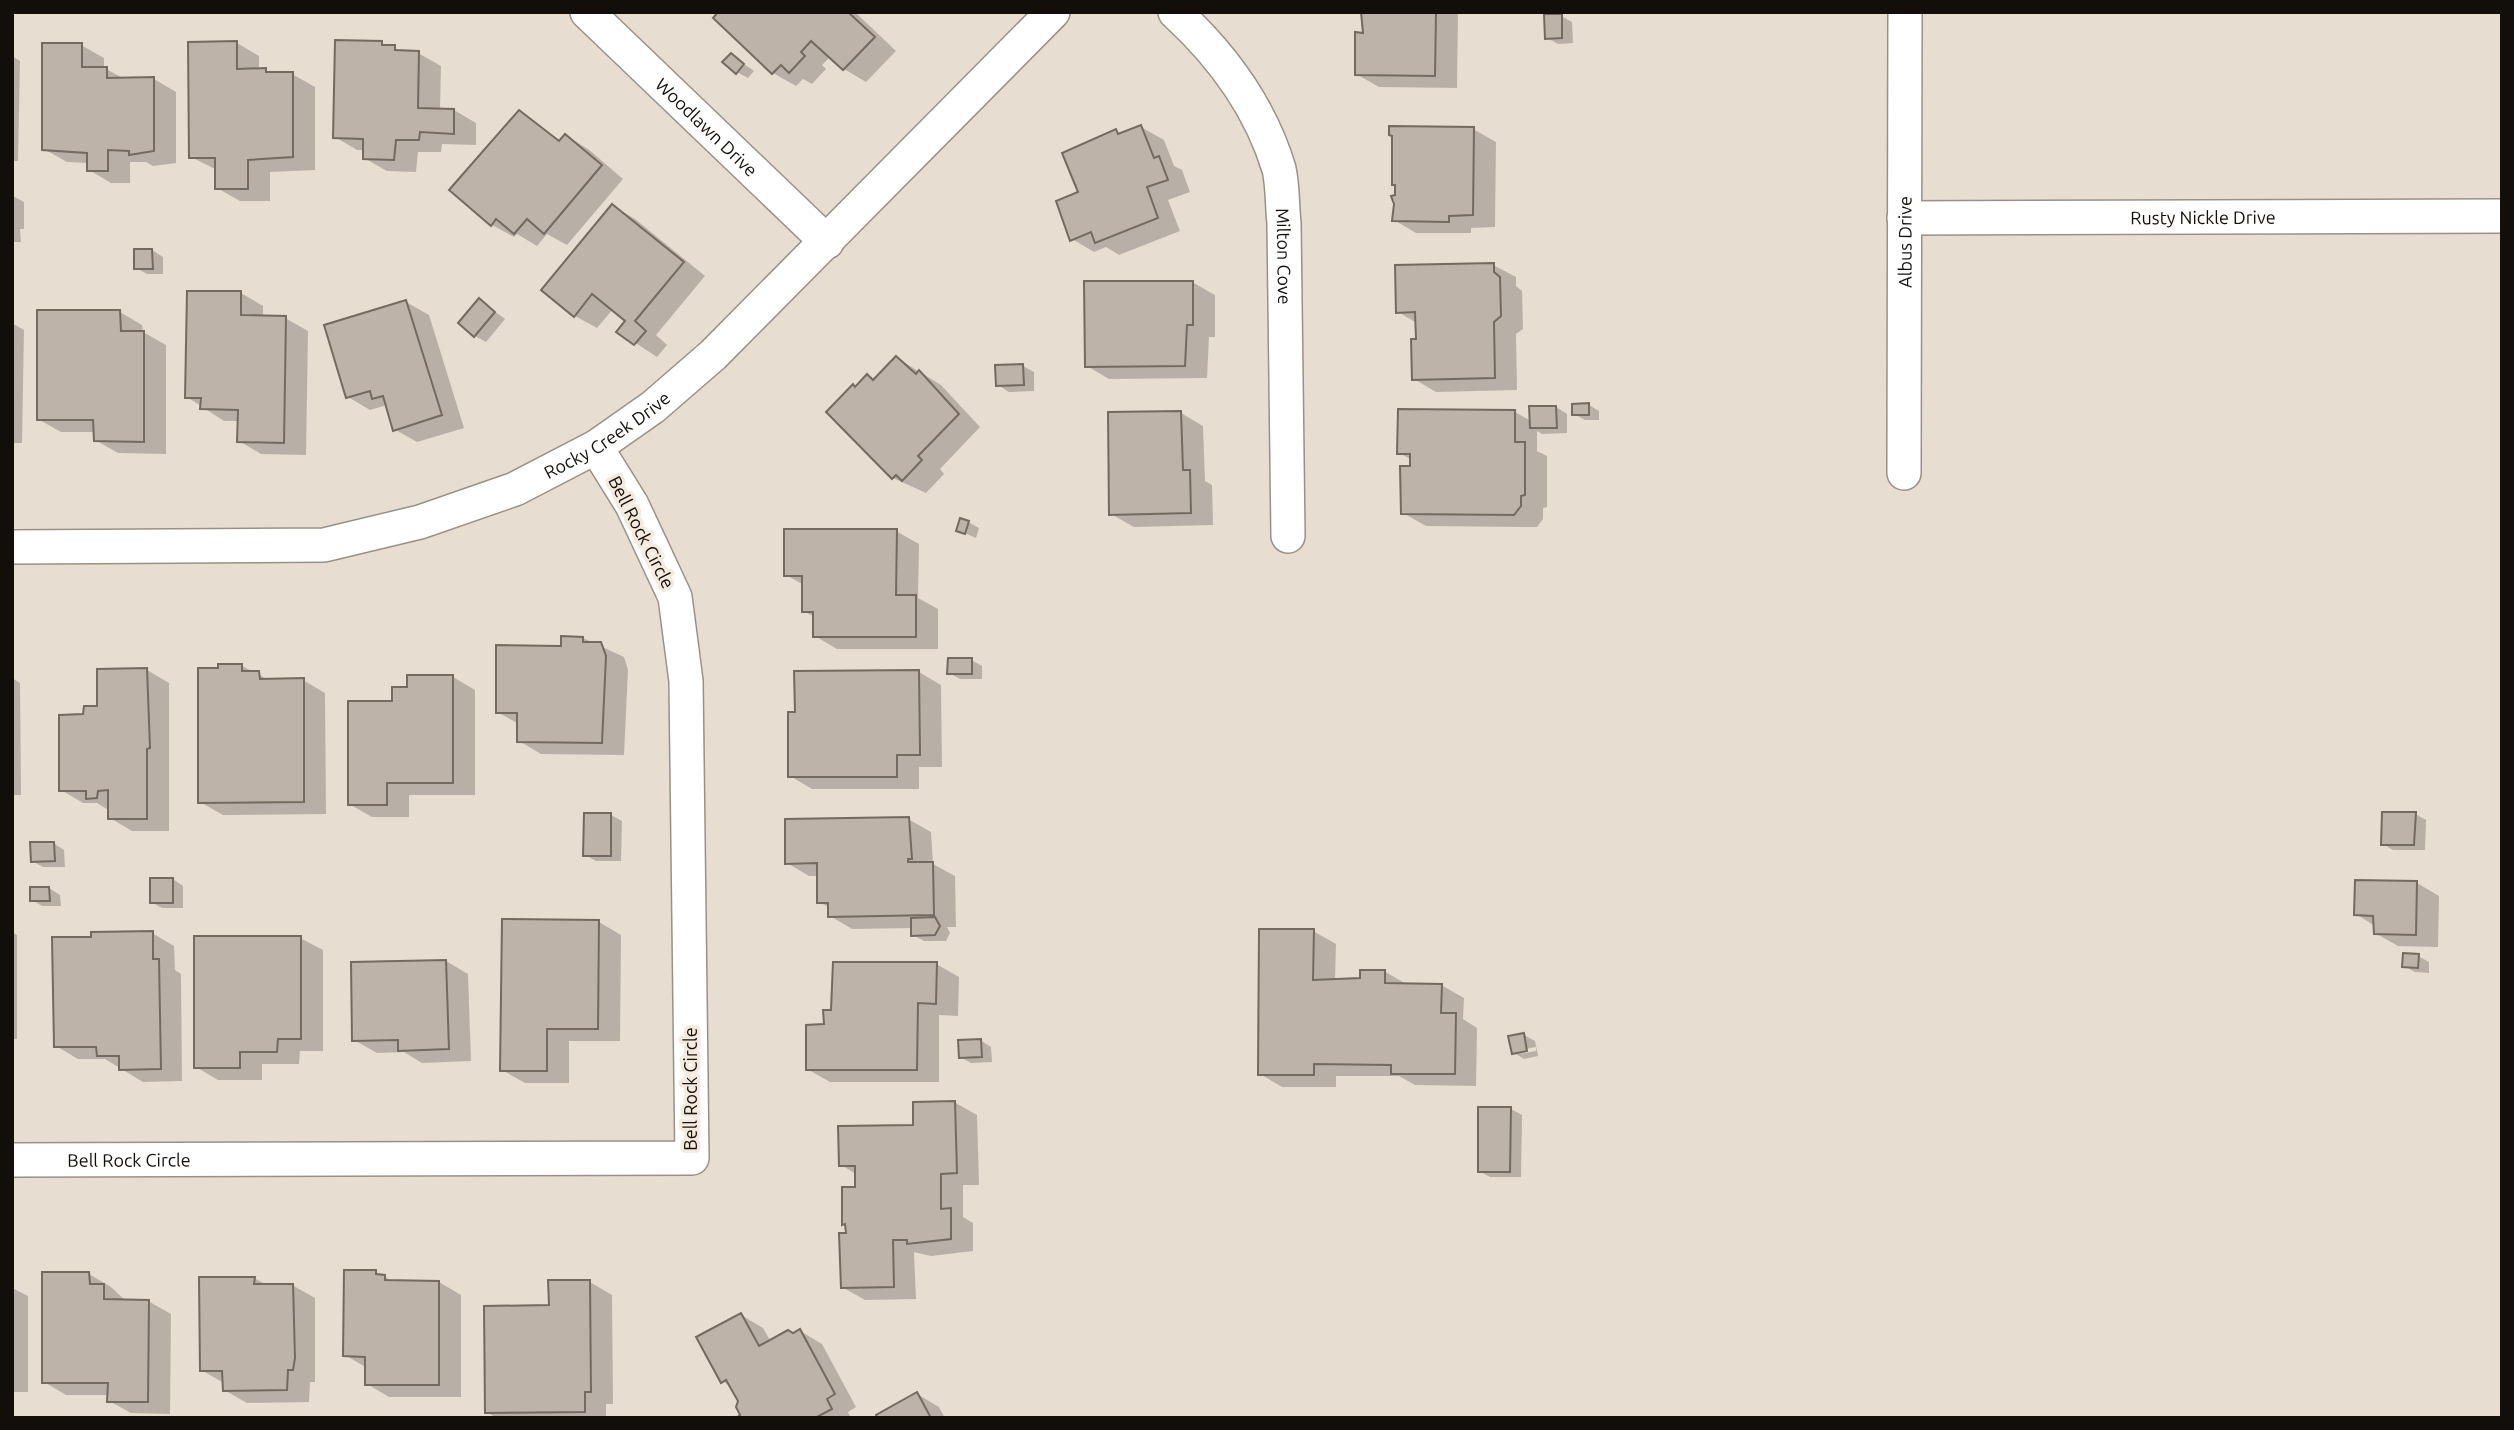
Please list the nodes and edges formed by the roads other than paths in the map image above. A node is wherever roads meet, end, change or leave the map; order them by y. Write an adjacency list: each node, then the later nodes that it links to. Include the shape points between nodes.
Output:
1 (587, 12): 7 (street, Woodlawn Drive)
2 (1053, 12): 7 (street, Rocky Creek Drive)
3 (1175, 12): 10 (street, Milton Cove, via 1208,43 1257,110 1279,172 1284,223)
4 (1905, 12): 6 (street, Albus Drive)
5 (2502, 216): 6 (street, Rusty Nickle Drive)
6 (1904, 218): 9 (street, Albus Drive)
7 (827, 242): 8 (street, Rocky Creek Drive, via 713,355 653,407)
8 (596, 447): 11 (street, Rocky Creek Drive, via 515,489 420,522 324,545); 12 (street, Bell Rock Circle, via 632,505 675,597 686,681 692,1158)
9 (1904, 473)
10 (1288, 536)
11 (12, 547)
12 (12, 1160)

